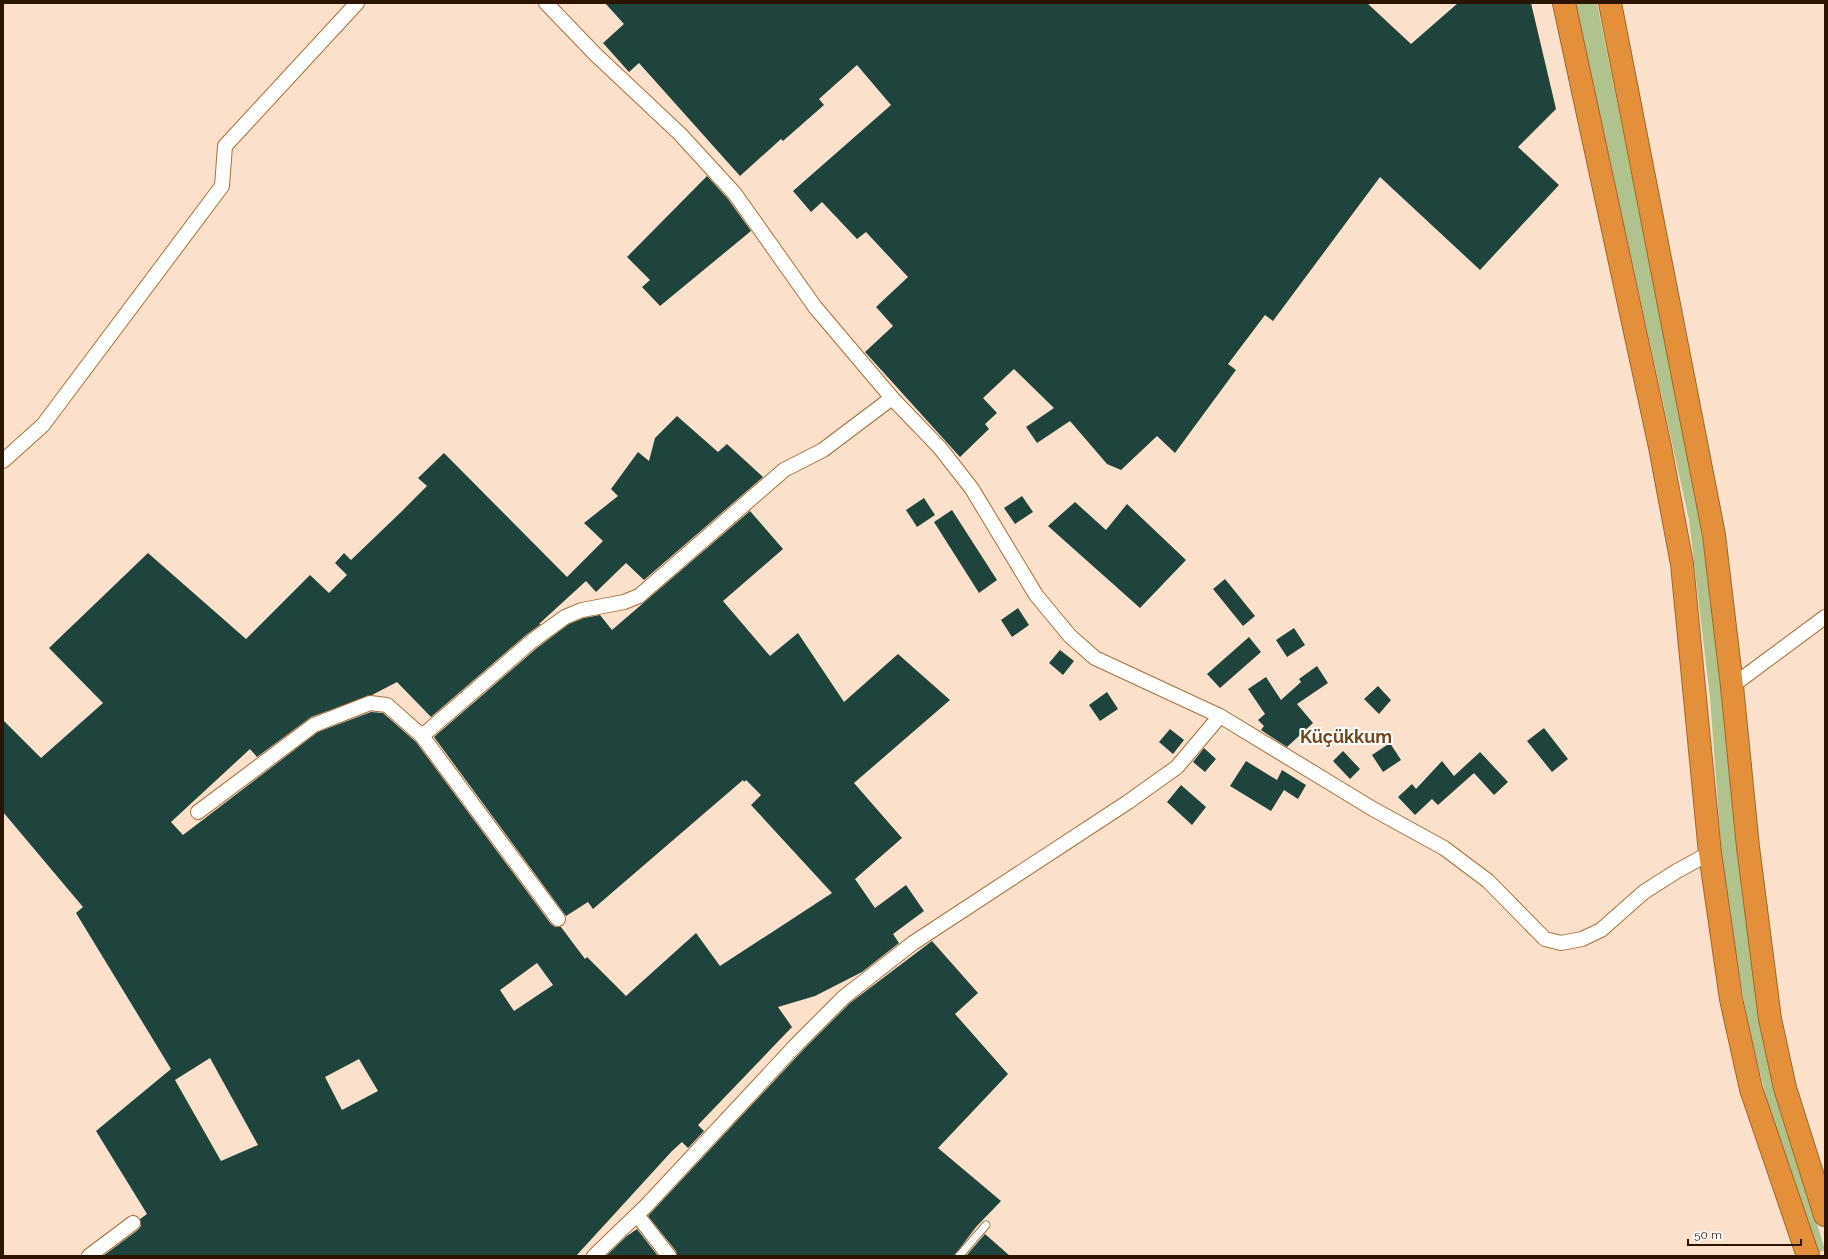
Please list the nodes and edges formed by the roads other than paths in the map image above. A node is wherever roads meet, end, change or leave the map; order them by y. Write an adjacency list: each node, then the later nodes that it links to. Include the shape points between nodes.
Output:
1 (357, 3): 6 (street, via 225,146 222,186 43,426)
2 (546, 3): 5 (street, via 595,54 680,134 735,194 815,308)
3 (1564, 3): 12 (highway, via 1658,439 1682,564)
4 (1610, 3): 8 (highway, via 1714,535)
5 (892, 398): 9 (street, via 940,448 972,489 1036,595 1070,636 1095,658); 10 (street, via 823,450 784,470 639,596 624,602 582,610 565,617 532,640)
6 (3, 462)
7 (1825, 617): 8 (street)
8 (1732, 686): 15 (highway, via 1748,847 1770,1019 1784,1088)
9 (1220, 716): 12 (street, via 1373,809 1444,848 1488,881 1545,939 1561,943 1582,939 1601,930 1644,892); 14 (street, via 1177,767 913,944 844,998 798,1043)
10 (422, 736): 11 (street, via 387,706 370,703 314,726); 13 (street)
11 (198, 812)
12 (1710, 853): 22 (highway, via 1731,999 1751,1088)
13 (558, 919)
14 (637, 1215): 19 (street); 20 (street)
15 (1825, 1215)
16 (133, 1223): 18 (street)
17 (986, 1225): 21 (lane)
18 (89, 1256)
19 (594, 1256)
20 (669, 1256)
21 (959, 1256)
22 (1808, 1256)

